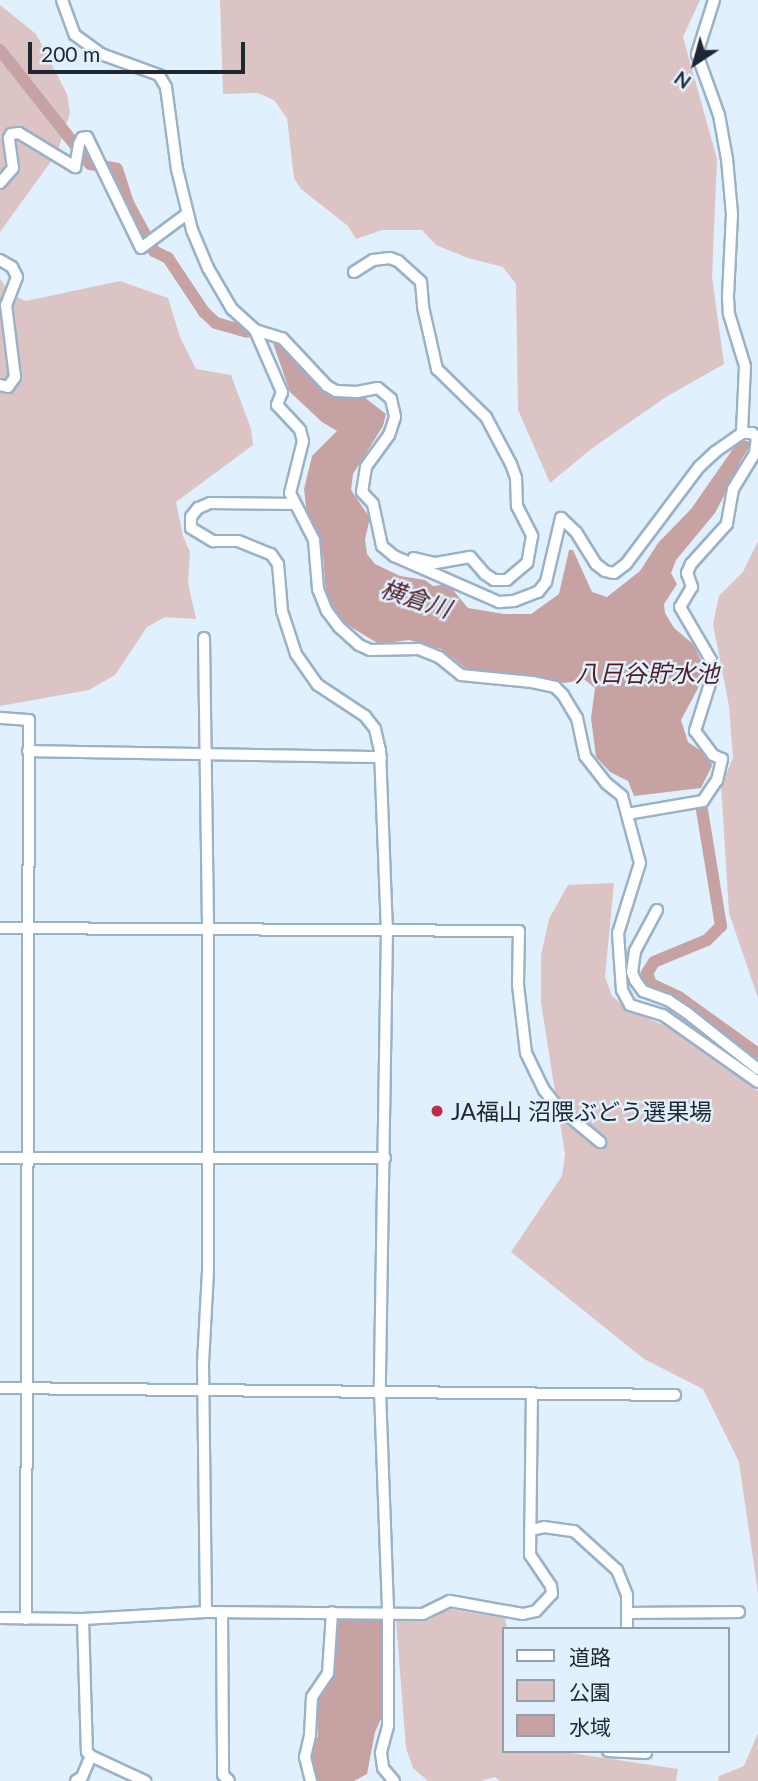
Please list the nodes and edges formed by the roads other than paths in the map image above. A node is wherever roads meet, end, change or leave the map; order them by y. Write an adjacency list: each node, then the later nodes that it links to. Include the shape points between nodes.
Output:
1 (52, 0): 4 (street)
2 (62, 0): 4 (street)
3 (714, 0): 11 (street, via 697,54 719,115 727,159 732,214 729,314 745,366)
4 (67, 19): 6 (street, via 75,35 101,54 159,75 166,88)
5 (0, 183): 6 (street, via 13,168 11,134 19,133 75,167 79,144 87,137 141,248)
6 (187, 214): 9 (street, via 208,268 232,310)
7 (0, 260): 10 (street, via 12,267 17,277 6,305 15,377 8,387)
8 (354, 272): 13 (street, via 373,260 390,258 421,282 437,369 486,417 511,464 517,506 532,536 527,563 506,580 485,575 470,557 435,563)
9 (256, 330): 12 (street, via 282,392 277,405 300,430 303,441 290,493); 13 (street, via 282,338 336,391 378,388 391,399 396,417 366,467 362,492 373,504 382,546)
10 (0, 385)
11 (742, 433): 13 (street, via 699,467 626,564 614,573 596,564 576,531 561,518 547,582 538,592 514,601 481,596 462,583); 19 (street, via 757,437 758,446 733,489 727,524 691,564 687,573 692,587 680,607 711,660 713,674 695,731 713,755 722,758 717,780 703,802)
12 (295, 504): 18 (street, via 210,503 191,517 191,528 213,541 238,541 271,554 278,564 282,611 296,654 318,685 365,716 375,729); 19 (street, via 314,540 321,599 339,627 370,650 419,649 439,657 461,675 555,687 573,707 585,756 594,771 622,796)
13 (394, 556)
14 (204, 638): 17 (street)
15 (0, 718): 16 (street, via 29,720)
16 (27, 751): 17 (street); 23 (street)
17 (203, 753): 18 (street); 22 (street)
18 (381, 757): 24 (street)
19 (627, 814): 26 (street, via 640,863 618,933 622,990 631,1005 663,1015)
20 (657, 910): 25 (street, via 635,951 635,980 643,991 686,1012)
21 (0, 928): 23 (street)
22 (208, 928): 23 (street); 24 (street); 28 (street)
23 (28, 929): 30 (street)
24 (387, 930): 27 (street, via 519,931 518,985 526,1054 551,1099); 31 (street)
25 (758, 1069)
26 (758, 1082)
27 (600, 1142)
28 (206, 1157): 30 (street); 31 (street); 34 (street)
29 (0, 1158): 30 (street)
30 (28, 1158): 32 (street)
31 (385, 1158): 35 (street)
32 (27, 1387): 33 (street); 34 (street); 46 (street)
33 (0, 1388)
34 (203, 1388): 35 (street); 39 (street)
35 (380, 1391): 36 (street); 44 (street)
36 (532, 1393): 37 (street); 38 (street)
37 (675, 1395)
38 (532, 1530): 42 (street, via 574,1531 586,1539 617,1570); 44 (street, via 530,1555 552,1594 536,1611 523,1614 450,1601 423,1614)
39 (206, 1612): 43 (street); 47 (street)
40 (332, 1612): 43 (street); 44 (street); 53 (street, via 328,1673 312,1697 305,1757)
41 (738, 1612): 42 (street)
42 (628, 1613): 48 (street)
43 (222, 1614): 52 (street, via 223,1775)
44 (388, 1614): 54 (street, via 388,1726 381,1753 383,1768)
45 (0, 1618): 46 (street)
46 (26, 1619): 47 (street)
47 (83, 1619): 49 (street, via 87,1752)
48 (627, 1627)
49 (91, 1756): 50 (street); 51 (street)
50 (76, 1781)
51 (145, 1781)
52 (229, 1781)
53 (311, 1781)
54 (394, 1781)

